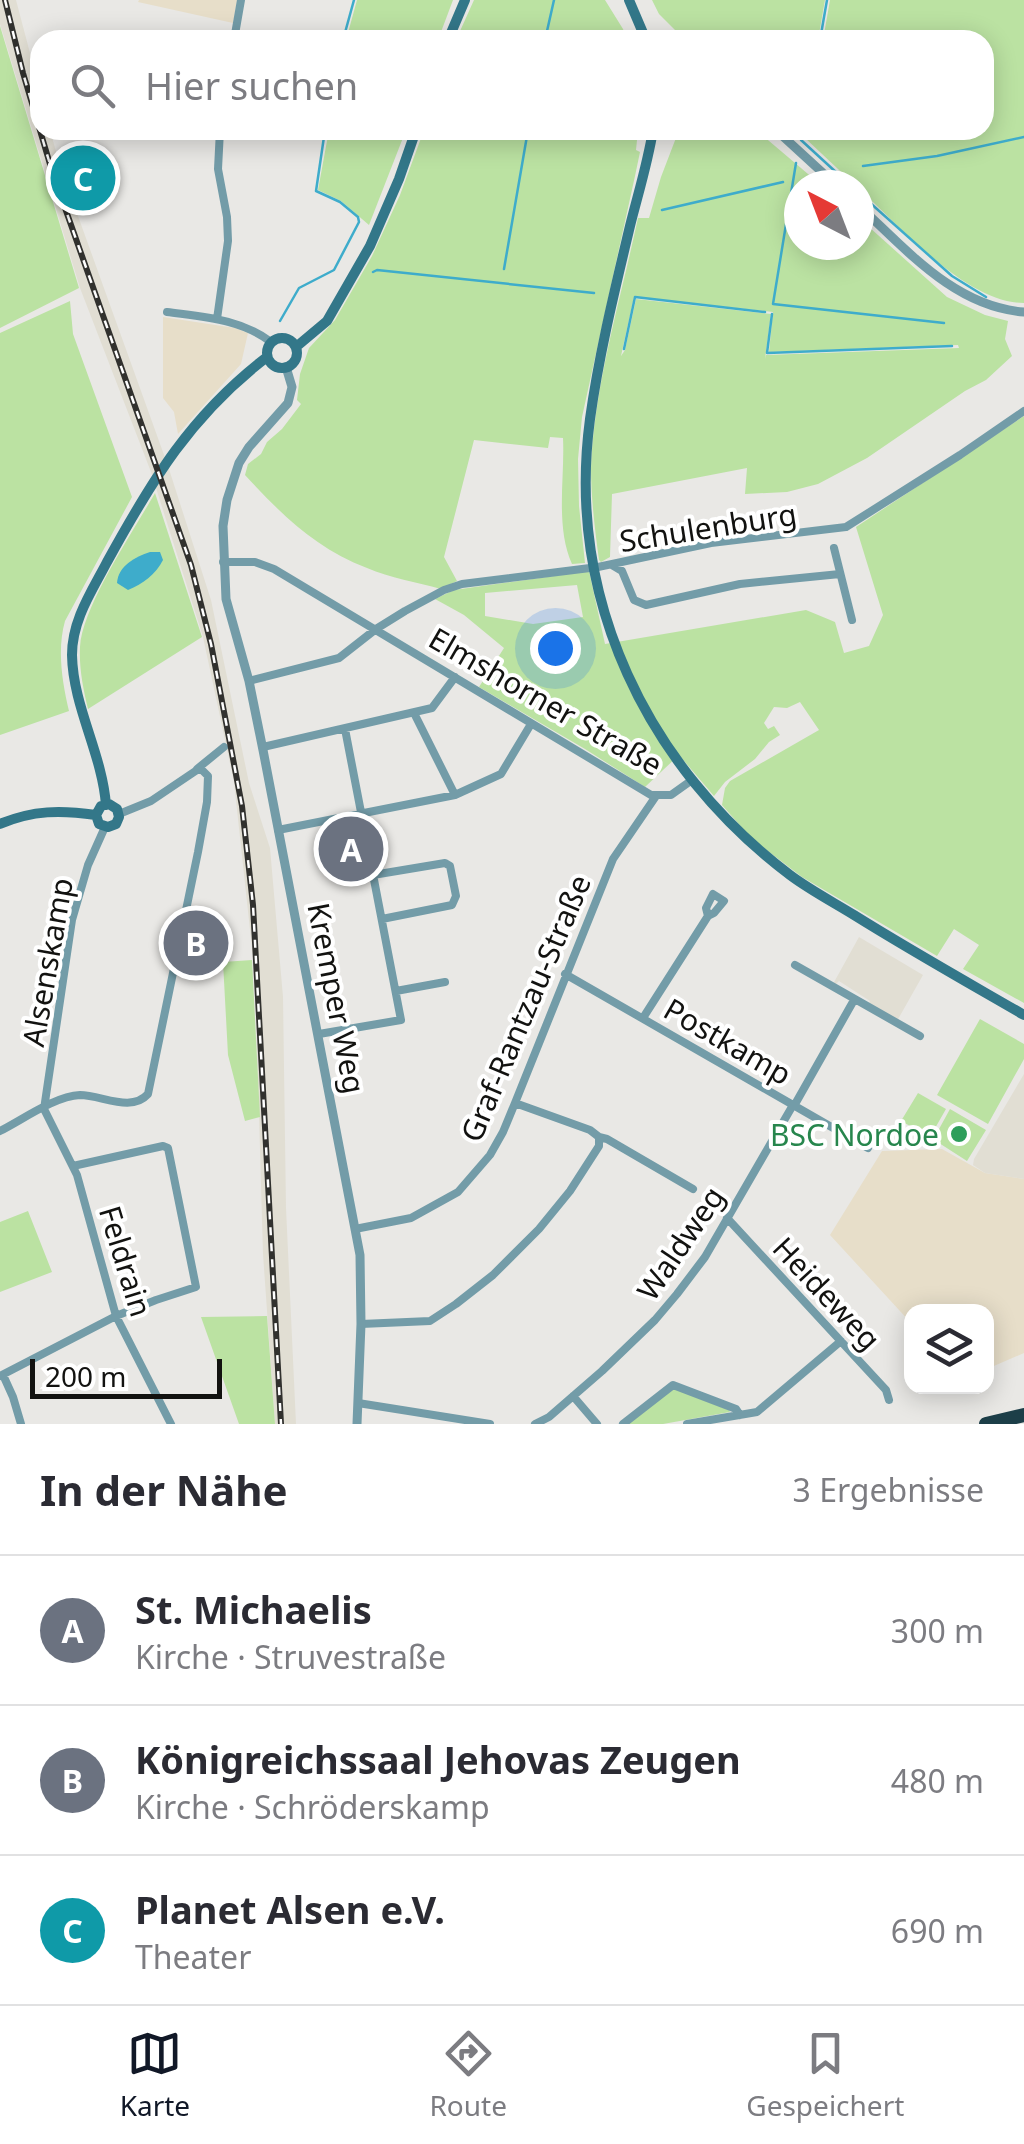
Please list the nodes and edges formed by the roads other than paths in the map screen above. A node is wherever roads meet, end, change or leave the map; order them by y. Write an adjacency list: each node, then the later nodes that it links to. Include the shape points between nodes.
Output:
1 (240, 0): 4 (street)
2 (465, 0): 5 (main road)
3 (629, 0): 6 (main road)
4 (236, 30)
5 (452, 30)
6 (642, 30)
7 (219, 140): 15 (street, via 228,241)
8 (413, 140): 17 (main road, via 370,246 326,320)
9 (651, 140): 35 (main road, via 590,422 587,498 604,617 644,709)
10 (787, 140): 11 (street)
11 (820, 170)
12 (874, 219): 14 (street, via 949,286 978,302)
13 (166, 312): 15 (street)
14 (1024, 312)
15 (217, 320): 16 (street, via 250,328)
16 (270, 342): 17 (main road, via 286,338); 18 (main road)
17 (296, 347): 19 (main road)
18 (267, 358): 19 (main road); 38 (main road, via 229,389 167,460 82,609 72,650 74,681)
19 (286, 367): 22 (street, Kremper Weg, via 288,403 244,454 232,482)
20 (1024, 410): 23 (street, Schulenburg, via 850,526 696,545)
21 (834, 548): 24 (street)
22 (223, 562): 26 (street, Elmshorner Straße, via 262,563); 28 (street, Kremper Weg)
23 (612, 565): 24 (street, via 624,574 634,600 646,605 740,584); 26 (street, Schulenburg, via 456,586)
24 (840, 574): 25 (street)
25 (852, 620)
26 (376, 629): 27 (street, Elmshorner Straße); 28 (street, Schulenburg, via 338,658)
27 (454, 677): 29 (street, via 435,707); 30 (street, Elmshorner Straße)
28 (248, 681): 33 (street, Kremper Weg)
29 (414, 713): 31 (street); 36 (street)
30 (532, 724): 36 (street, via 504,771); 37 (street, Elmshorner Straße)
31 (345, 729): 33 (street); 39 (street)
32 (224, 747): 34 (street)
33 (262, 747): 44 (street, Kremper Weg)
34 (197, 770): 40 (street); 59 (street, via 209,780 207,802 148,1094 134,1103 72,1096)
35 (692, 780): 37 (street, Elmshorner Straße, via 671,795); 53 (main road, Elmshorner Straße, via 739,834 794,878)
36 (455, 795): 39 (street)
37 (656, 796): 49 (street, Graf-Rantzau-Straße, via 613,859)
38 (106, 804): 40 (main road); 41 (main road)
39 (362, 813): 44 (street); 45 (street)
40 (119, 814): 43 (main road, via 116,824)
41 (96, 815): 42 (main road, via 41,812); 43 (main road)
42 (0, 824)
43 (105, 827): 59 (street, Alsenskamp, via 72,920)
44 (278, 830): 55 (street, Kremper Weg)
45 (374, 875): 47 (street); 47 (street, via 445,862 456,896 452,905)
46 (708, 916): 54 (street)
47 (382, 918): 51 (street)
48 (795, 965): 52 (street)
49 (565, 974): 54 (street, Postkamp); 57 (street, Graf-Rantzau-Straße)
50 (446, 982): 51 (street)
51 (396, 992): 55 (street, via 401,1020)
52 (854, 1000): 56 (street); 58 (street, Waldweg)
53 (1024, 1015)
54 (643, 1018): 58 (street, Postkamp)
55 (318, 1034): 66 (street, Kremper Weg)
56 (920, 1036)
57 (515, 1103): 61 (street); 66 (street, Graf-Rantzau-Straße, via 490,1155 458,1192 412,1218)
58 (793, 1106): 62 (street, Postkamp); 65 (street, Waldweg)
59 (44, 1109): 60 (street); 63 (street, Feldrain)
60 (0, 1132)
61 (599, 1138): 64 (street); 68 (street, via 540,1229 481,1284 430,1321)
62 (868, 1148)
63 (73, 1166): 67 (street, Feldrain); 67 (street, via 168,1148 196,1287)
64 (693, 1189)
65 (726, 1218): 69 (street, Heideweg); 71 (street, Waldweg, via 656,1320)
66 (355, 1229): 68 (street, Kremper Weg)
67 (116, 1316): 70 (street); 77 (street, Feldrain)
68 (362, 1324): 73 (street, Kremper Weg)
69 (841, 1341): 72 (street, Heideweg); 74 (street, via 757,1412)
70 (2, 1376): 76 (street)
71 (572, 1396): 80 (street, Waldweg); 81 (street)
72 (889, 1400)
73 (358, 1403): 78 (street, Kremper Weg); 79 (street)
74 (740, 1415): 82 (street, via 673,1385); 83 (street)
75 (1024, 1415): 84 (highway)
76 (24, 1424)
77 (171, 1424)
78 (357, 1424)
79 (490, 1424)
80 (534, 1424)
81 (597, 1424)
82 (623, 1424)
83 (687, 1424)
84 (986, 1424)

